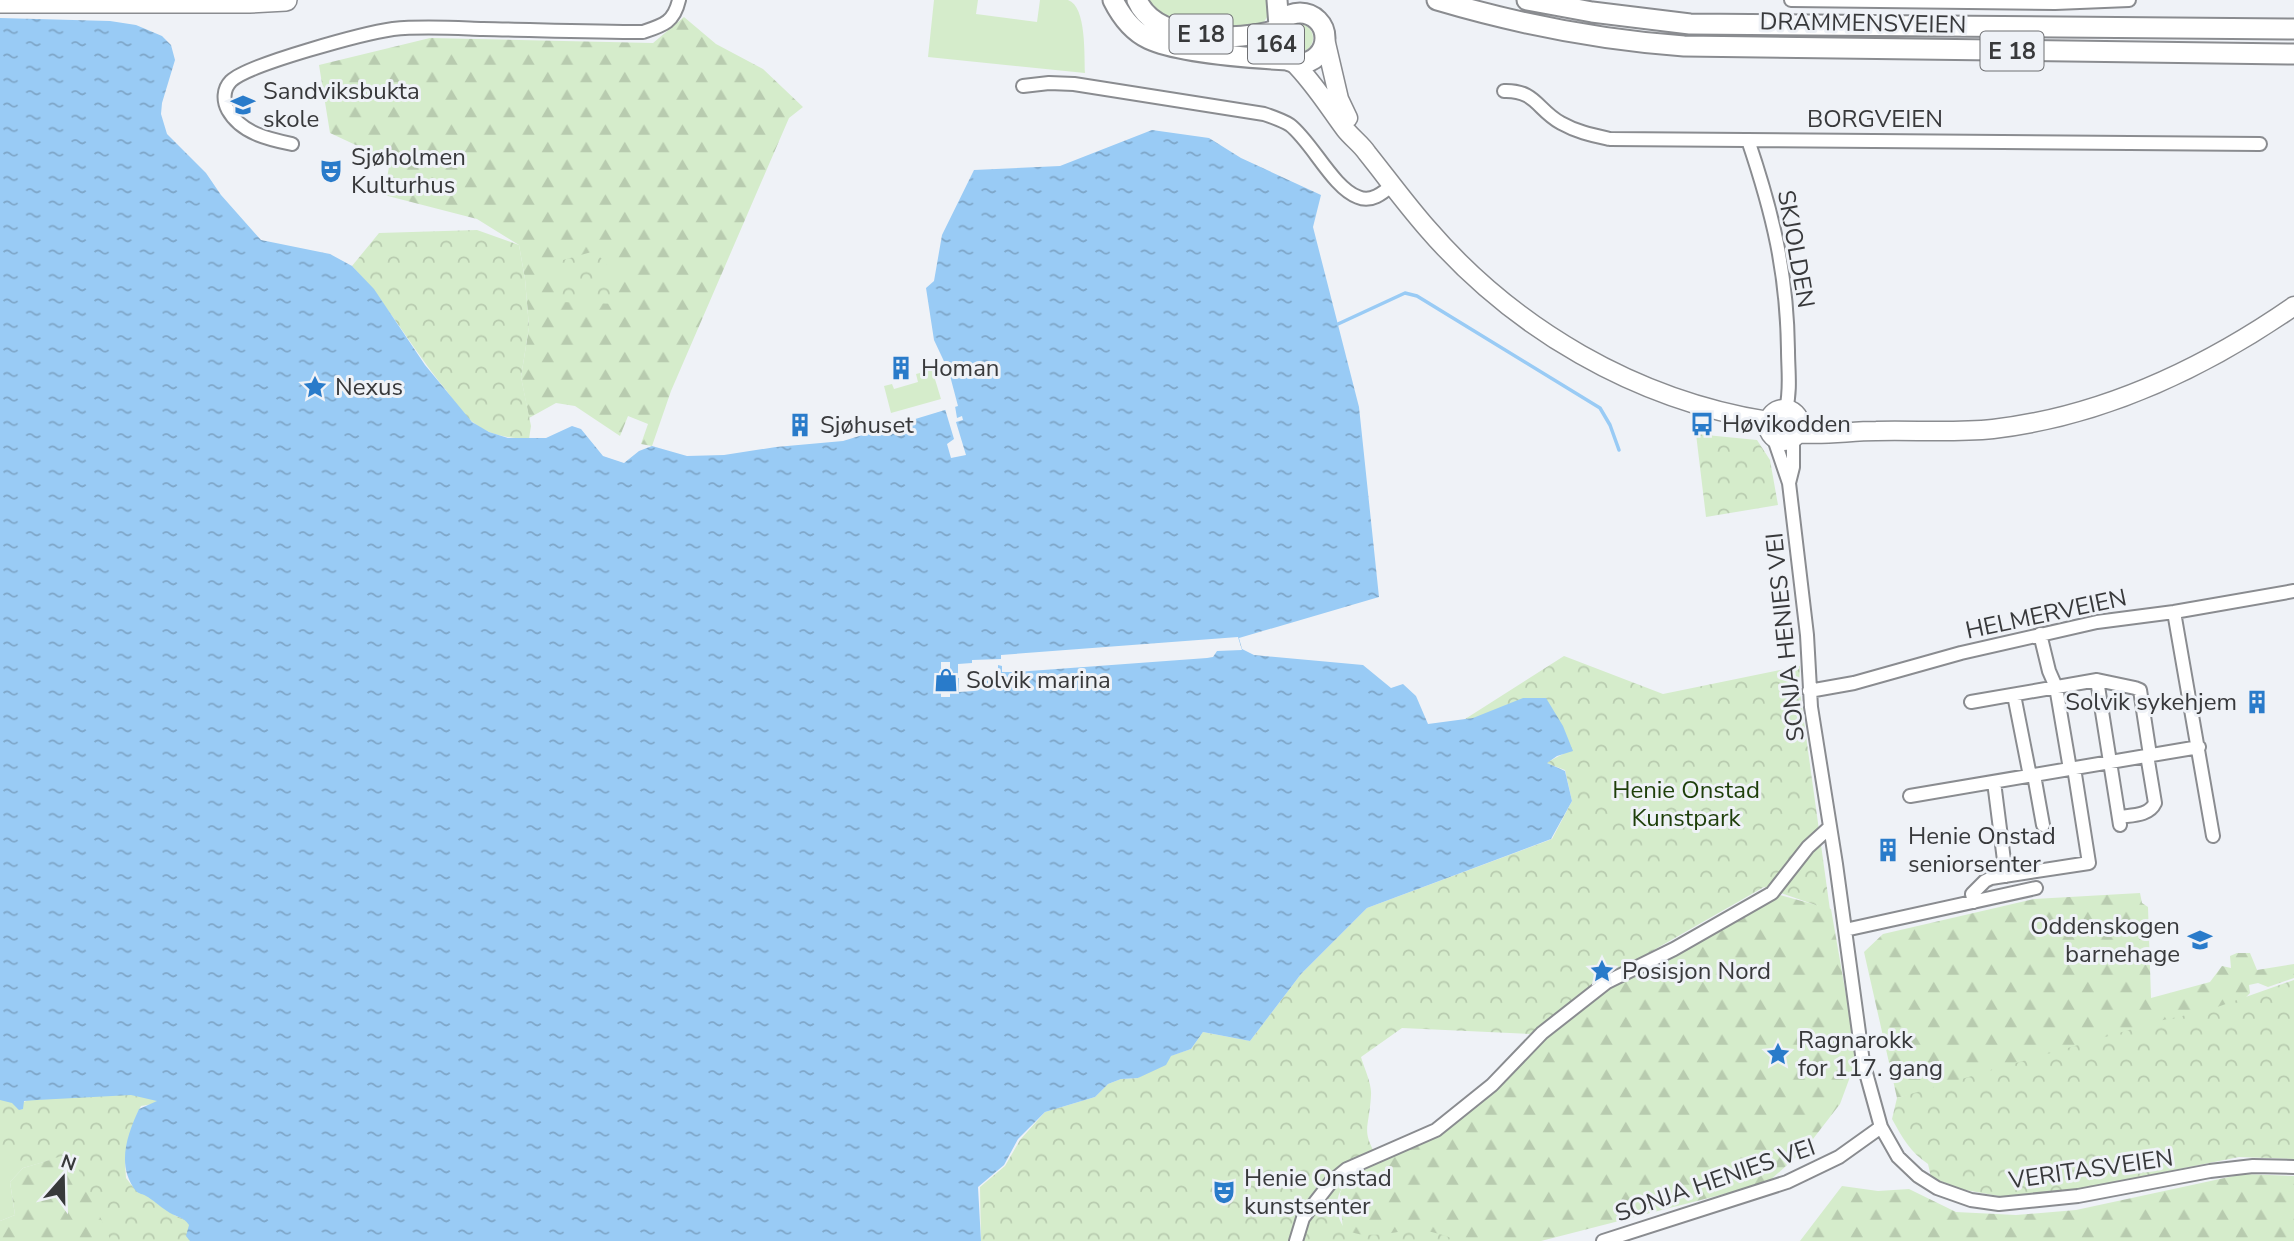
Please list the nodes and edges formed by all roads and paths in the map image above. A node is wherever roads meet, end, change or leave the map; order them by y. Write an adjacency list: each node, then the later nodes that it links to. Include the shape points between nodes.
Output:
1 (286, 0): 10 (highway)
2 (679, 0): 20 (street, via 676,15 643,32 394,29 256,67 229,82 226,107 241,126)
3 (1113, 0): 16 (main road, E 18, via 1131,27 1160,43)
4 (1138, 0): 12 (main road, E 18, via 1147,17 1178,30 1238,37)
5 (1276, 0): 12 (main road, 164)
6 (1437, 0): 15 (main road, DRAMMENSVEIEN / E 18, via 1557,30 1684,46)
7 (1527, 0): 13 (main road, DRAMMENSVEIEN / E 18, via 1703,24)
8 (1791, 0): 9 (street)
9 (2129, 0)
10 (0, 2)
11 (1308, 8): 12 (main road, 164, via 1286,18); 14 (main road, 164, via 1322,26)
12 (1278, 28): 16 (main road, 164, via 1277,47)
13 (2294, 29)
14 (1325, 39): 16 (main road, 164, via 1316,57); 22 (main road, via 1339,99)
15 (2294, 54)
16 (1291, 61): 22 (main road)
17 (1023, 86): 23 (street, via 1074,84 1265,114 1290,125 1357,197 1378,196)
18 (1504, 91): 19 (street, BORGVEIEN, via 1526,94 1559,122 1583,134 1609,139)
19 (1748, 140): 21 (street, BORGVEIEN); 25 (street, SKJOLDEN, via 1768,199 1786,290)
20 (292, 144)
21 (2260, 144)
22 (1364, 149): 23 (main road)
23 (1392, 185): 26 (main road, via 1457,262 1522,316 1591,360 1670,396)
24 (2294, 306): 25 (main road, via 2174,378 2095,408 2028,424 1877,431)
25 (1793, 424): 26 (main road, via 1784,440); 26 (main road, via 1773,413); 27 (street, SONJA HENIES VEI)
26 (1770, 429): 27 (street, SONJA HENIES VEI)
27 (1789, 483): 33 (street, SONJA HENIES VEI)
28 (2294, 591): 29 (street, HELMERVEIEN)
29 (2174, 612): 30 (street, HELMERVEIEN); 36 (street)
30 (2040, 634): 32 (street); 33 (street, HELMERVEIEN)
31 (2097, 680): 32 (street); 37 (street, via 2140,690); 38 (street)
32 (2056, 687): 34 (street); 39 (street)
33 (1809, 691): 44 (street, SONJA HENIES VEI)
34 (2014, 695): 35 (street); 40 (street)
35 (1971, 702)
36 (2199, 747): 37 (street); 45 (street)
37 (2148, 755): 38 (street); 38 (street, via 2154,807 2120,821)
38 (2109, 762): 39 (street)
39 (2072, 769): 40 (street); 46 (street, via 2089,863)
40 (2032, 776): 41 (street); 43 (street)
41 (1994, 782): 42 (street); 46 (street)
42 (1910, 796)
43 (2043, 825)
44 (1830, 827): 49 (street, SONJA HENIES VEI); 52 (street, via 1772,893 1607,982 1542,1033 1492,1085 1436,1130 1347,1169 1331,1181 1303,1218)
45 (2213, 836)
46 (2006, 876): 48 (street, via 1985,881 1972,894)
47 (2036, 888): 48 (street)
48 (1974, 902): 49 (street)
49 (1845, 930): 50 (street, SONJA HENIES VEI, via 1863,1062)
50 (1881, 1127): 51 (street, VERITASVEIEN, via 1898,1157 1923,1179 1971,1200 1999,1204 2078,1196 2210,1171); 53 (street, SONJA HENIES VEI, via 1839,1157 1787,1182)
51 (2294, 1167)
52 (1296, 1241)
53 (1604, 1241)

